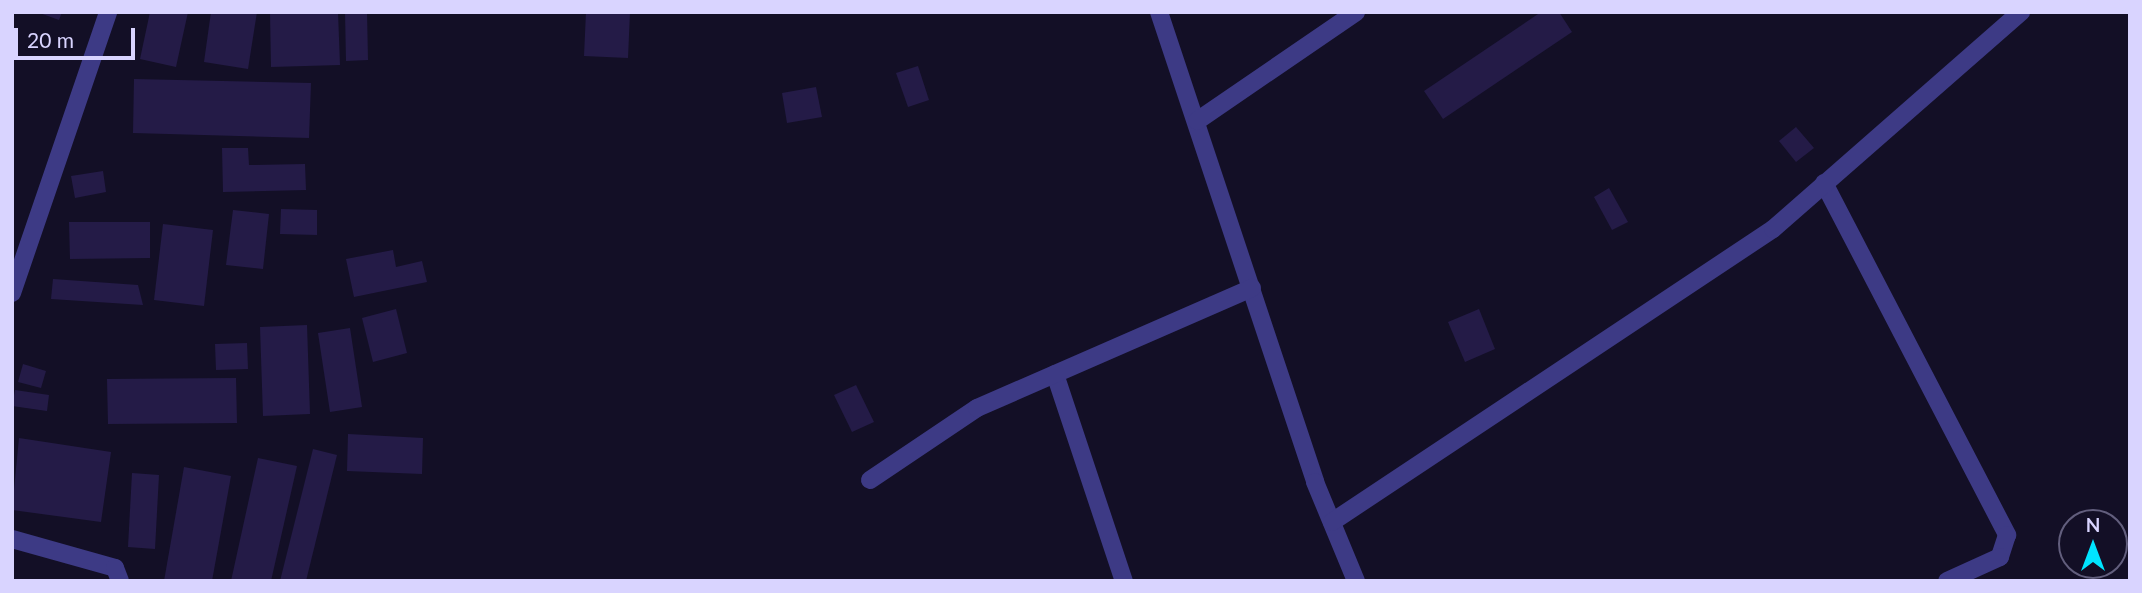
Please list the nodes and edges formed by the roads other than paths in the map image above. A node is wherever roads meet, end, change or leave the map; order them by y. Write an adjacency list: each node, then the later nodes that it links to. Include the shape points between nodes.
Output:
1 (108, 12): 8 (street)
2 (1159, 12): 5 (street)
3 (1356, 12): 5 (street)
4 (2021, 12): 6 (street)
5 (1198, 121): 7 (street)
6 (1824, 183): 11 (street, via 1773,229); 16 (street, via 2007,536 2000,558)
7 (1252, 288): 9 (street); 11 (street)
8 (12, 293)
9 (1055, 374): 10 (street, via 977,408); 14 (street)
10 (870, 480)
11 (1332, 522): 15 (street)
12 (12, 539): 13 (street, via 115,568)
13 (120, 581)
14 (1124, 581)
15 (1356, 581)
16 (1947, 581)

